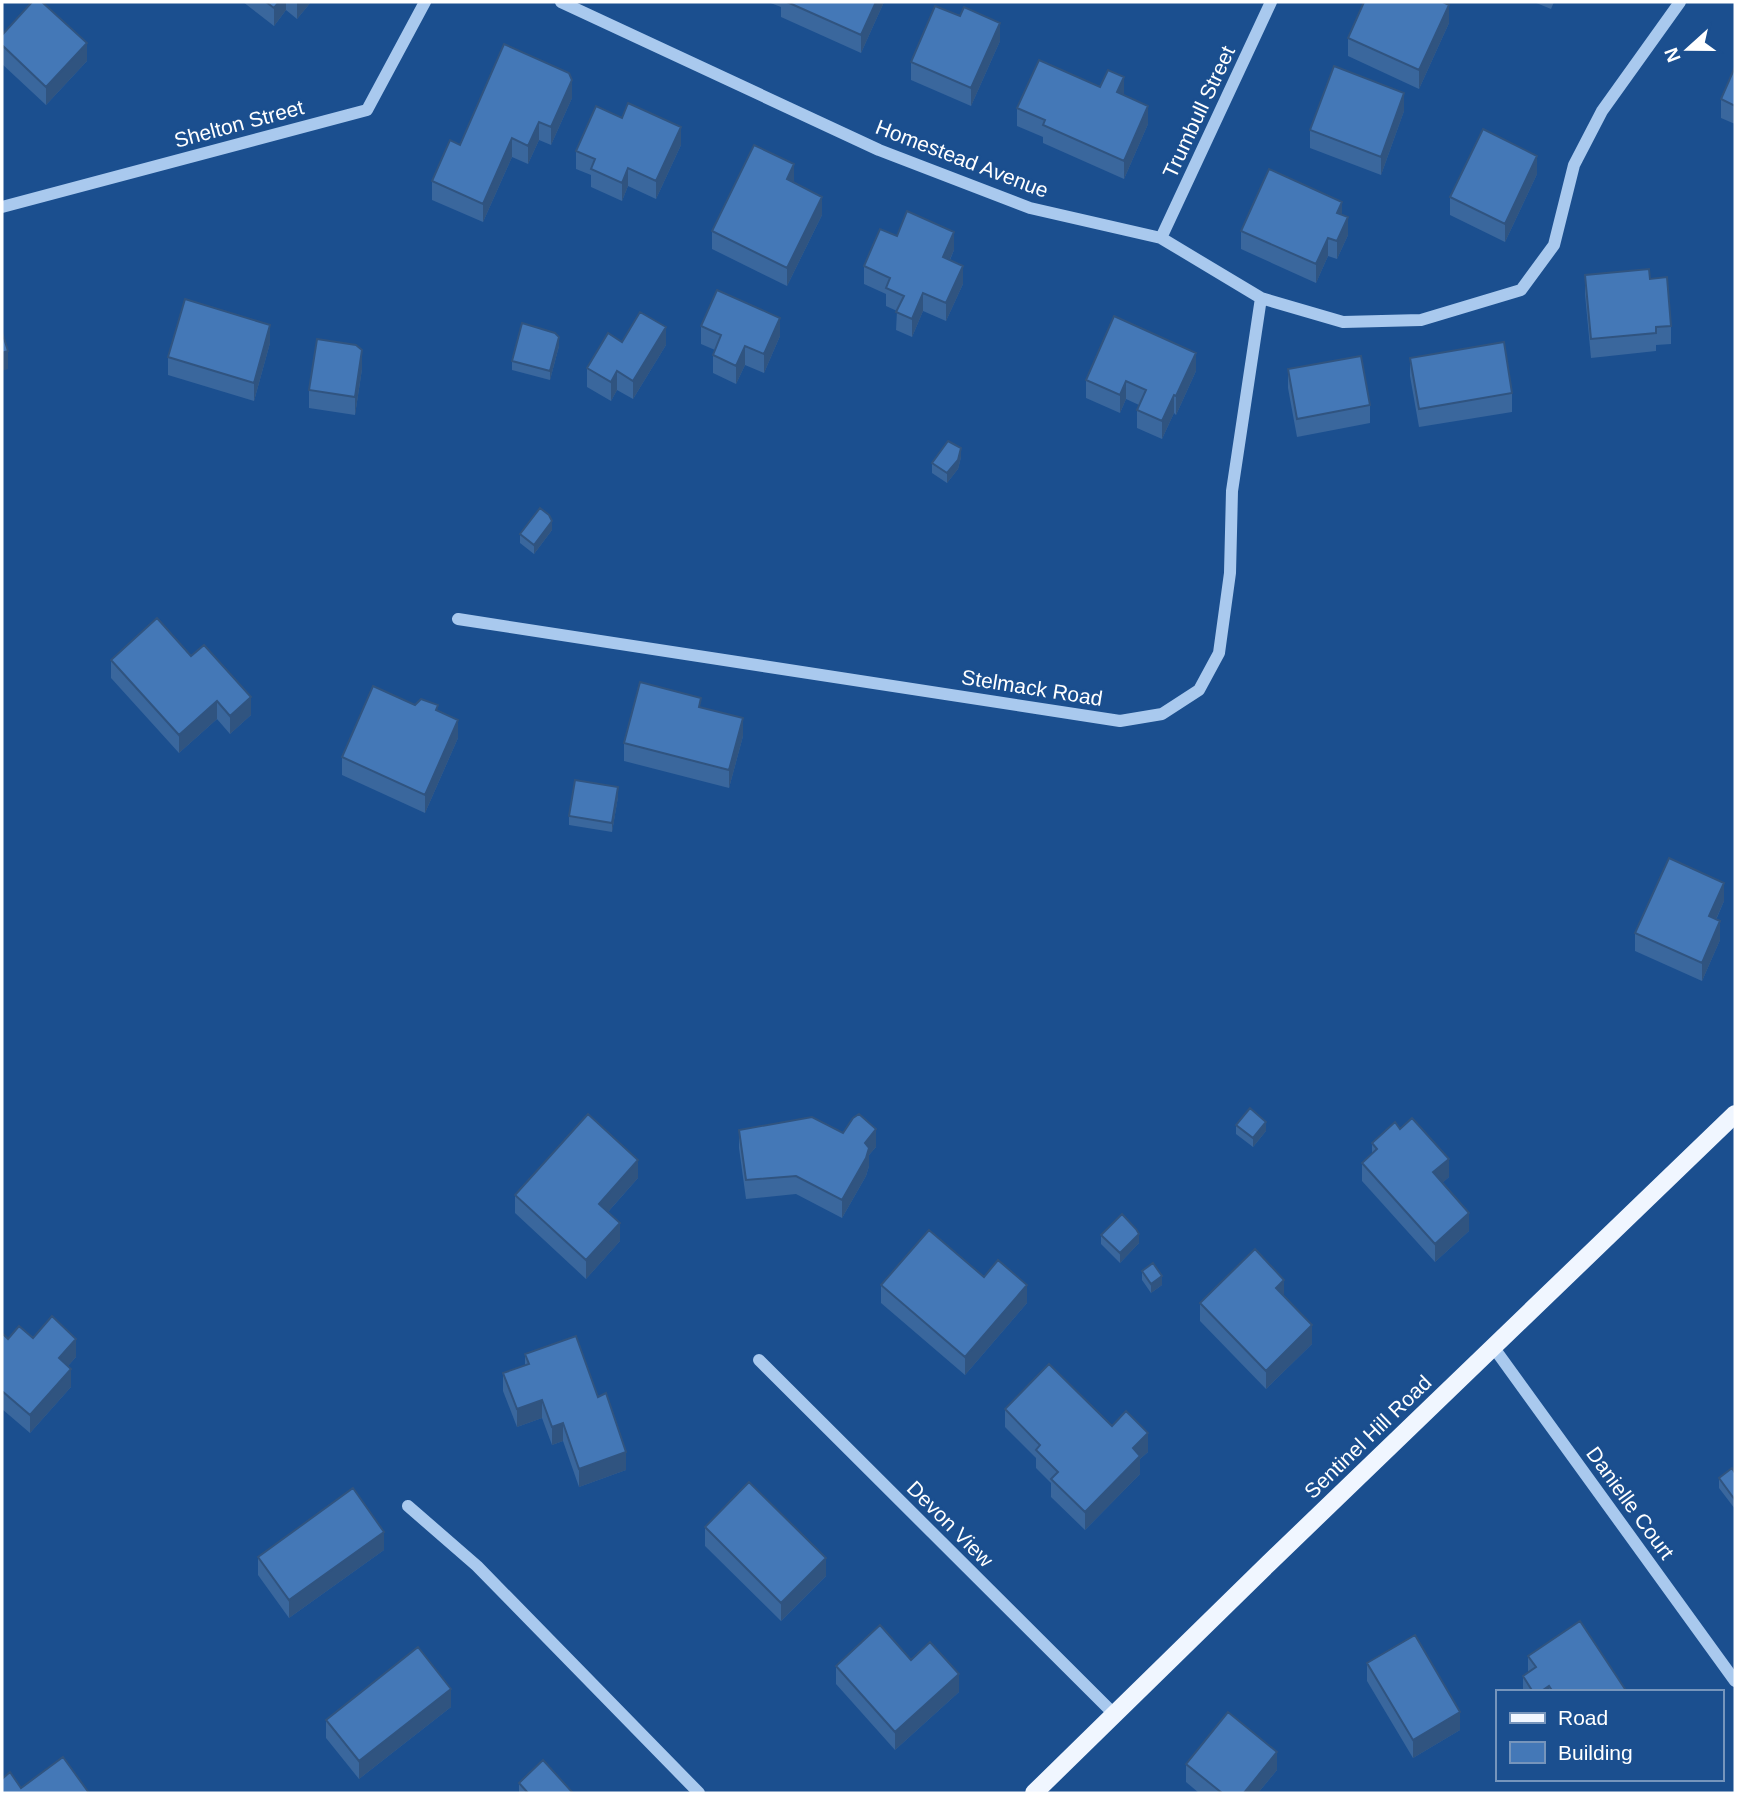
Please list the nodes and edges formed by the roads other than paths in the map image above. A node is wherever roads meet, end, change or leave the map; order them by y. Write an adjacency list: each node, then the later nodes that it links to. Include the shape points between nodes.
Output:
1 (425, 2): 5 (street, Shelton Street, via 367,110)
2 (561, 2): 6 (street, Homestead Avenue, via 879,150 1030,208)
3 (1271, 2): 6 (street, Trumbull Street)
4 (1680, 2): 7 (street, Homestead Avenue, via 1602,111 1574,165 1554,245 1521,290 1421,320 1343,322)
5 (2, 207)
6 (1161, 238): 7 (street, Homestead Avenue)
7 (1261, 298): 8 (street, Stelmack Road, via 1232,491 1230,573 1219,653 1199,690 1162,714 1120,720)
8 (458, 619)
9 (1735, 1114): 10 (main road, Sentinel Hill Road)
10 (1494, 1348): 13 (street, Danielle Court); 14 (main road, Sentinel Hill Road)
11 (759, 1360): 14 (street, Devon View)
12 (408, 1506): 15 (street, via 477,1566)
13 (1735, 1681)
14 (1114, 1714): 16 (main road, Sentinel Hill Road)
15 (699, 1793)
16 (1034, 1793)

